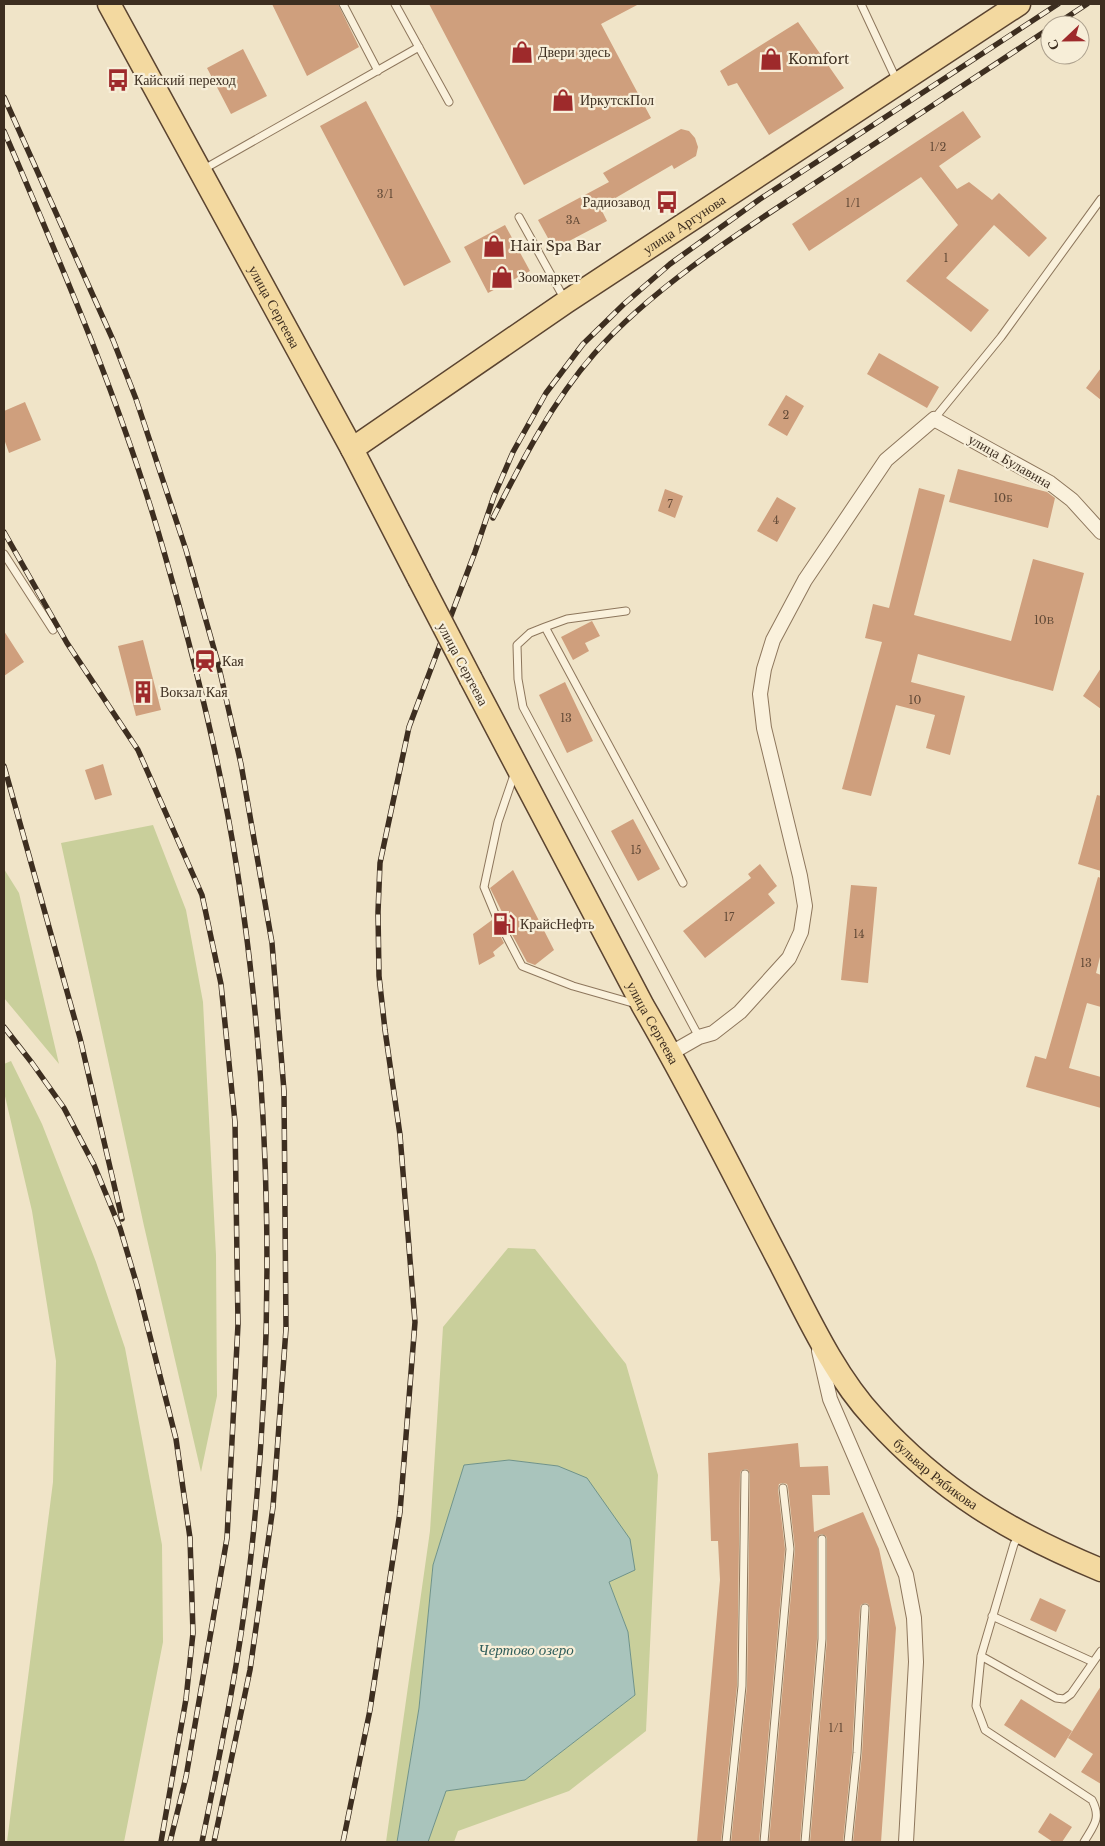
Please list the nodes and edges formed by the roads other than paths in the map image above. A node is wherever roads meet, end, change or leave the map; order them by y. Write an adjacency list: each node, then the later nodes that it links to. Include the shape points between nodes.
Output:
1 (109, 4): 10 (main road, улица Сергеева)
2 (343, 4): 7 (lane)
3 (396, 4): 6 (lane)
4 (861, 4): 8 (lane)
5 (1019, 4): 8 (main road, улица Аргунова)
6 (419, 47): 7 (lane); 9 (lane)
7 (378, 71): 10 (lane)
8 (898, 84): 13 (main road, улица Аргунова)
9 (448, 102)
10 (199, 172): 15 (main road, улица Сергеева)
11 (1101, 199): 14 (lane, via 1001,337)
12 (519, 217): 13 (lane)
13 (566, 302): 15 (main road, улица Аргунова)
14 (934, 419): 16 (street, улица Булавина, via 1050,482 1072,500); 24 (street, via 886,460 805,580 773,640 760,694 764,728 800,876 805,906 801,932 789,958 740,1012 713,1033)
15 (352, 449): 21 (main road, улица Сергеева, bridge)
16 (1101, 532)
17 (4, 554): 20 (lane)
18 (626, 611): 19 (lane, via 567,620)
19 (545, 627): 22 (lane); 24 (lane, via 530,633 517,645 523,706)
20 (53, 630)
21 (517, 767): 23 (main road, улица Сергеева); 23 (lane, via 498,822 484,887 522,966 573,986)
22 (683, 882)
23 (643, 1006): 25 (main road, улица Сергеева)
24 (699, 1037): 25 (street)
25 (671, 1054): 26 (main road, улица Сергеева)
26 (814, 1327): 29 (main road, бульвар Рябикова, via 846,1383 900,1445 960,1496); 41 (street, via 830,1398 906,1575 914,1618 916,1662)
27 (745, 1474): 37 (lane, via 742,1686)
28 (783, 1488): 38 (lane, via 790,1549)
29 (1020, 1533): 31 (main road, бульвар Рябикова); 33 (lane)
30 (822, 1539): 39 (lane, via 822,1639)
31 (1101, 1570)
32 (865, 1608): 40 (lane, via 857,1753)
33 (992, 1616): 35 (lane); 36 (lane)
34 (1101, 1651): 36 (lane)
35 (980, 1656): 36 (lane, via 1056,1698 1071,1694); 42 (lane, via 976,1706 984,1730 1092,1800 1097,1810 1096,1820)
36 (1093, 1662)
37 (726, 1842)
38 (764, 1842)
39 (805, 1842)
40 (848, 1842)
41 (906, 1842)
42 (1084, 1842)

